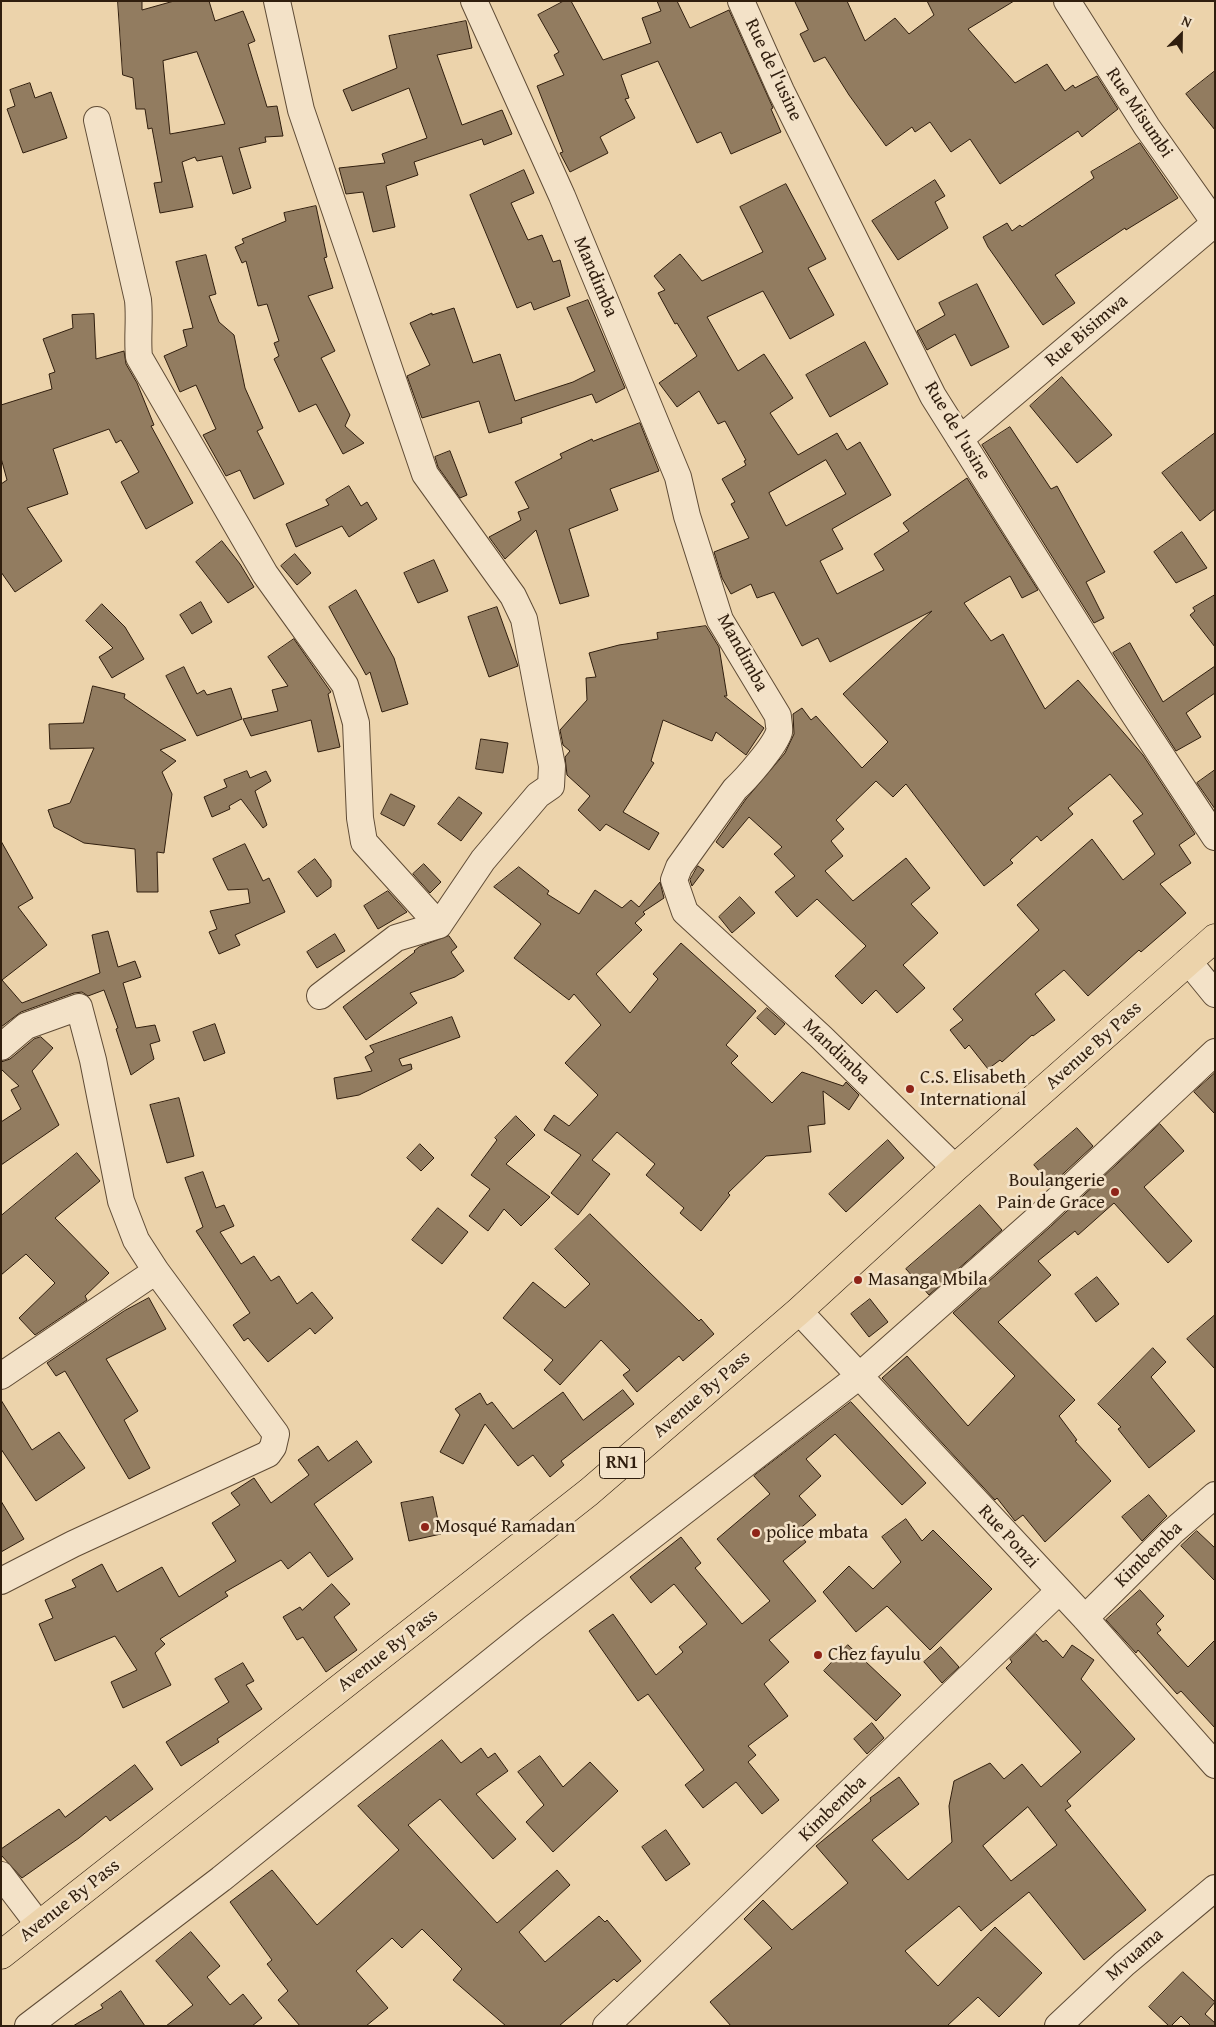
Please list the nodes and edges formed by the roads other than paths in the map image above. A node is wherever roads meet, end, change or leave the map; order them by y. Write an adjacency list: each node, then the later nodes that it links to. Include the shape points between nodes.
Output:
1 (277, 1): 9 (street, via 301,110 425,474 513,596 524,619 552,766 551,786 538,795 483,860)
2 (474, 1): 16 (street, Mandimba, via 562,196 678,477 720,620 778,716 779,732 767,751 746,780 735,789 679,867 674,880 685,912 821,1037)
3 (741, 1): 7 (street, Rue de l'usine, via 781,91 934,396)
4 (1067, 1): 6 (street, Rue Misumbi)
5 (97, 120): 9 (street, via 138,300 138,357 266,574 345,685 356,723 364,842)
6 (1215, 223): 7 (street, Rue Bisimwa)
7 (960, 439): 8 (street, Rue de l'usine)
8 (1215, 837)
9 (439, 925): 13 (street, via 396,938)
10 (1215, 938): 11 (highway, Avenue By Pass / RN1)
11 (1188, 961): 12 (street); 16 (highway, Avenue By Pass / RN1)
12 (1215, 994)
13 (320, 996)
14 (1, 1046): 17 (street, via 26,1026 78,1007 122,1201 136,1240)
15 (1215, 1052): 20 (street, via 1040,1216)
16 (955, 1168): 18 (highway, Avenue By Pass / RN1)
17 (156, 1271): 19 (street); 22 (street, via 276,1434 274,1447 268,1454)
18 (799, 1311): 20 (street, Rue Ponzi); 28 (highway, Avenue By Pass / RN1, via 589,1492)
19 (1, 1376)
20 (858, 1377): 23 (street, Rue Ponzi); 30 (street, via 533,1628 221,1879)
21 (1215, 1494): 24 (street, Kimbemba)
22 (1, 1581)
23 (1059, 1591): 24 (street, Rue Ponzi); 31 (street, Kimbemba)
24 (1085, 1618): 25 (street, Rue Ponzi)
25 (1215, 1765)
26 (1, 1875): 28 (street)
27 (1215, 1888): 32 (street, Mvuama, via 1124,1964)
28 (39, 1925): 29 (highway, Avenue By Pass / RN1)
29 (1, 1955)
30 (28, 2026)
31 (606, 2026)
32 (1058, 2026)

